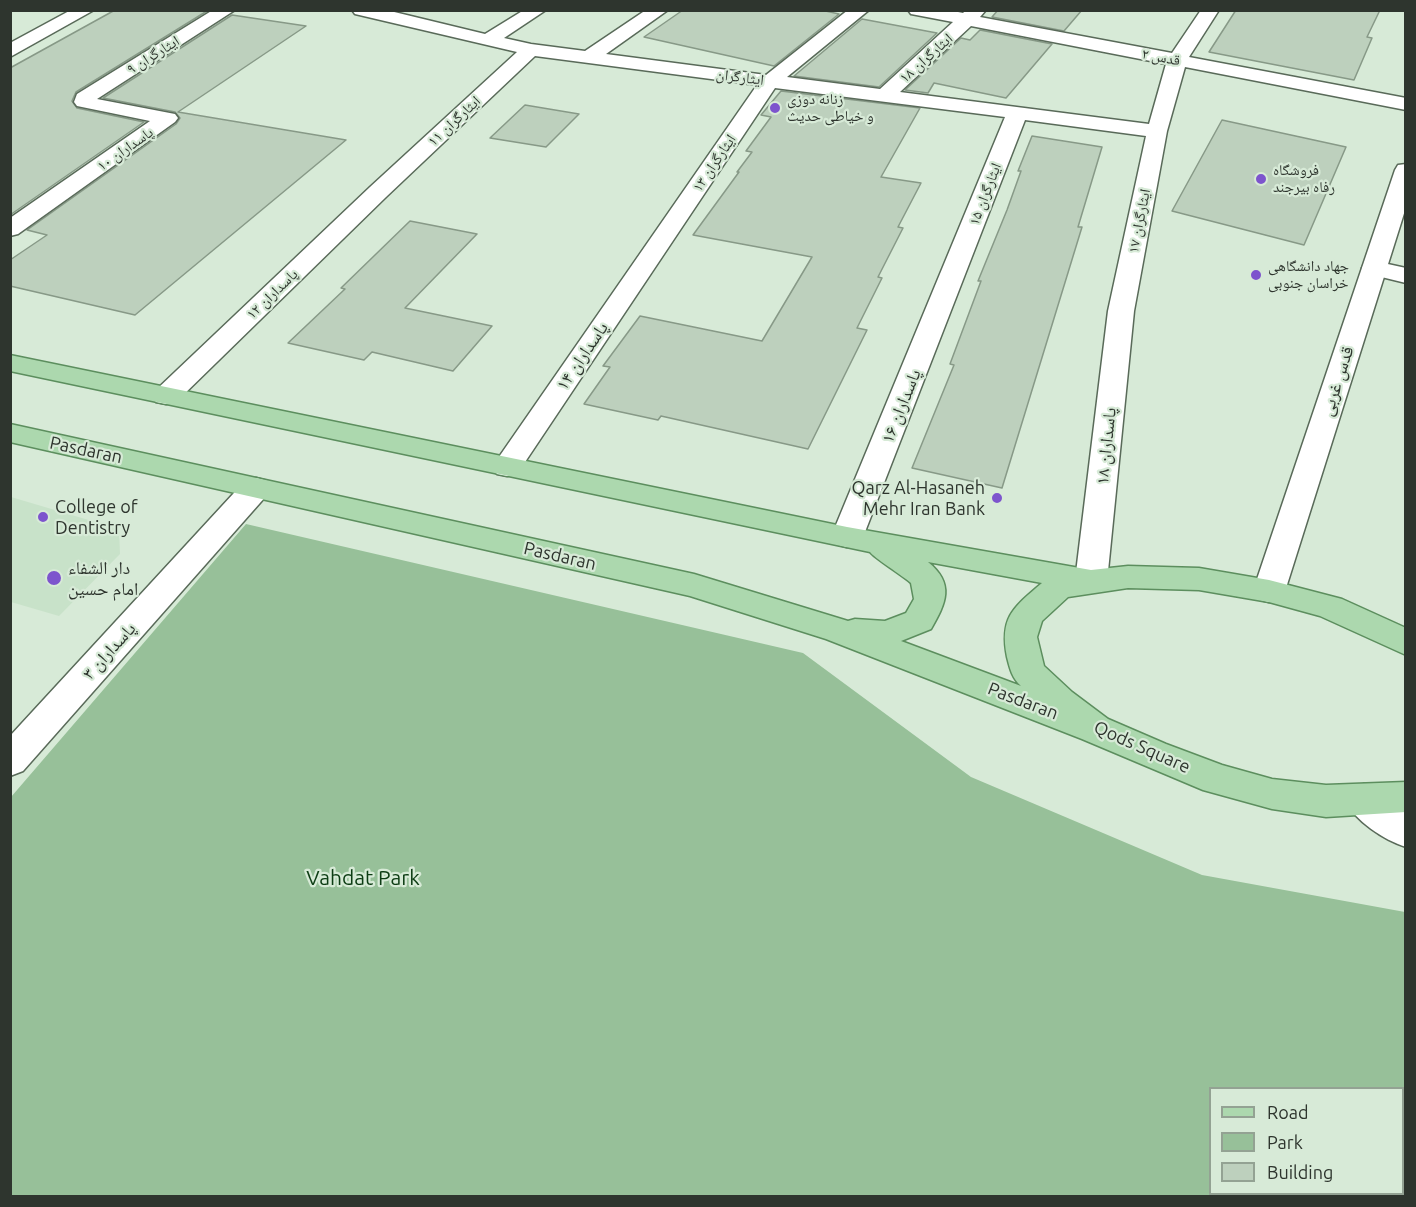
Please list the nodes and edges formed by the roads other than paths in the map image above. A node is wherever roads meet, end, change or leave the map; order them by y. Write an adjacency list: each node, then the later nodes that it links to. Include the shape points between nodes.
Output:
1 (86, 10): 13 (street)
2 (226, 10): 18 (street, ایثارگران ۹, via 84,98)
3 (361, 10): 9 (street, ایثارگران)
4 (537, 10): 11 (street)
5 (660, 10): 14 (street)
6 (860, 10): 16 (street, ایثارگران ۱۳)
7 (917, 10): 10 (street, قدس ۲)
8 (1210, 10): 15 (street, ایثارگران ۱۷)
9 (403, 15): 11 (street, ایثارگران)
10 (973, 15): 15 (street, قدس ۲); 17 (street, ایثارگران ۱۸)
11 (488, 40): 12 (street, ایثارگران)
12 (531, 50): 14 (street, ایثارگران); 23 (street, ایثارگران ۱۱)
13 (10, 51)
14 (588, 58): 16 (street, ایثارگران)
15 (1177, 60): 19 (street, قدس ۲); 21 (street, ایثارگران ۱۷)
16 (770, 81): 17 (street, ایثارگران); 25 (street, ایثارگران ۱۳)
17 (884, 96): 20 (street, ایثارگران)
18 (84, 102): 24 (street, پاسداران ۱۰, via 168,118)
19 (1406, 104)
20 (1017, 113): 21 (street, ایثارگران); 27 (street, ایثارگران ۱۵)
21 (1157, 131): 29 (street, ایثارگران ۱۷)
22 (1406, 170): 26 (street, قدس غربی)
23 (378, 192): 31 (street, پاسداران ۱۲)
24 (10, 229)
25 (658, 245): 33 (street, پاسداران ۱۴)
26 (1374, 268): 28 (street); 37 (street, قدس غربی)
27 (954, 275): 35 (street, پاسداران ۱۶)
28 (1406, 276)
29 (1121, 311): 36 (street, پاسداران ۱۸)
30 (10, 363): 31 (main road)
31 (166, 396): 33 (main road)
32 (10, 433): 34 (main road, Pasdaran)
33 (507, 467): 35 (main road)
34 (256, 488): 38 (main road, Pasdaran, via 694,585); 41 (street, پاسداران ۳)
35 (858, 539): 36 (main road); 38 (main road, via 900,557 926,578 930,599 919,621 887,633)
36 (1091, 581): 37 (main road, Qods Square, via 1128,577 1199,579); 40 (main road, Qods Square, via 1058,588 1028,615 1020,637 1028,672)
37 (1269, 591): 39 (main road, Qods Square, via 1330,608)
38 (838, 630): 40 (main road, Pasdaran)
39 (1398, 638)
40 (1095, 729): 43 (main road, Qods Square, via 1216,778 1272,794 1326,801)
41 (10, 761)
42 (1406, 797): 43 (main road, Qods Square)
43 (1364, 800): 44 (street)
44 (1406, 831)

